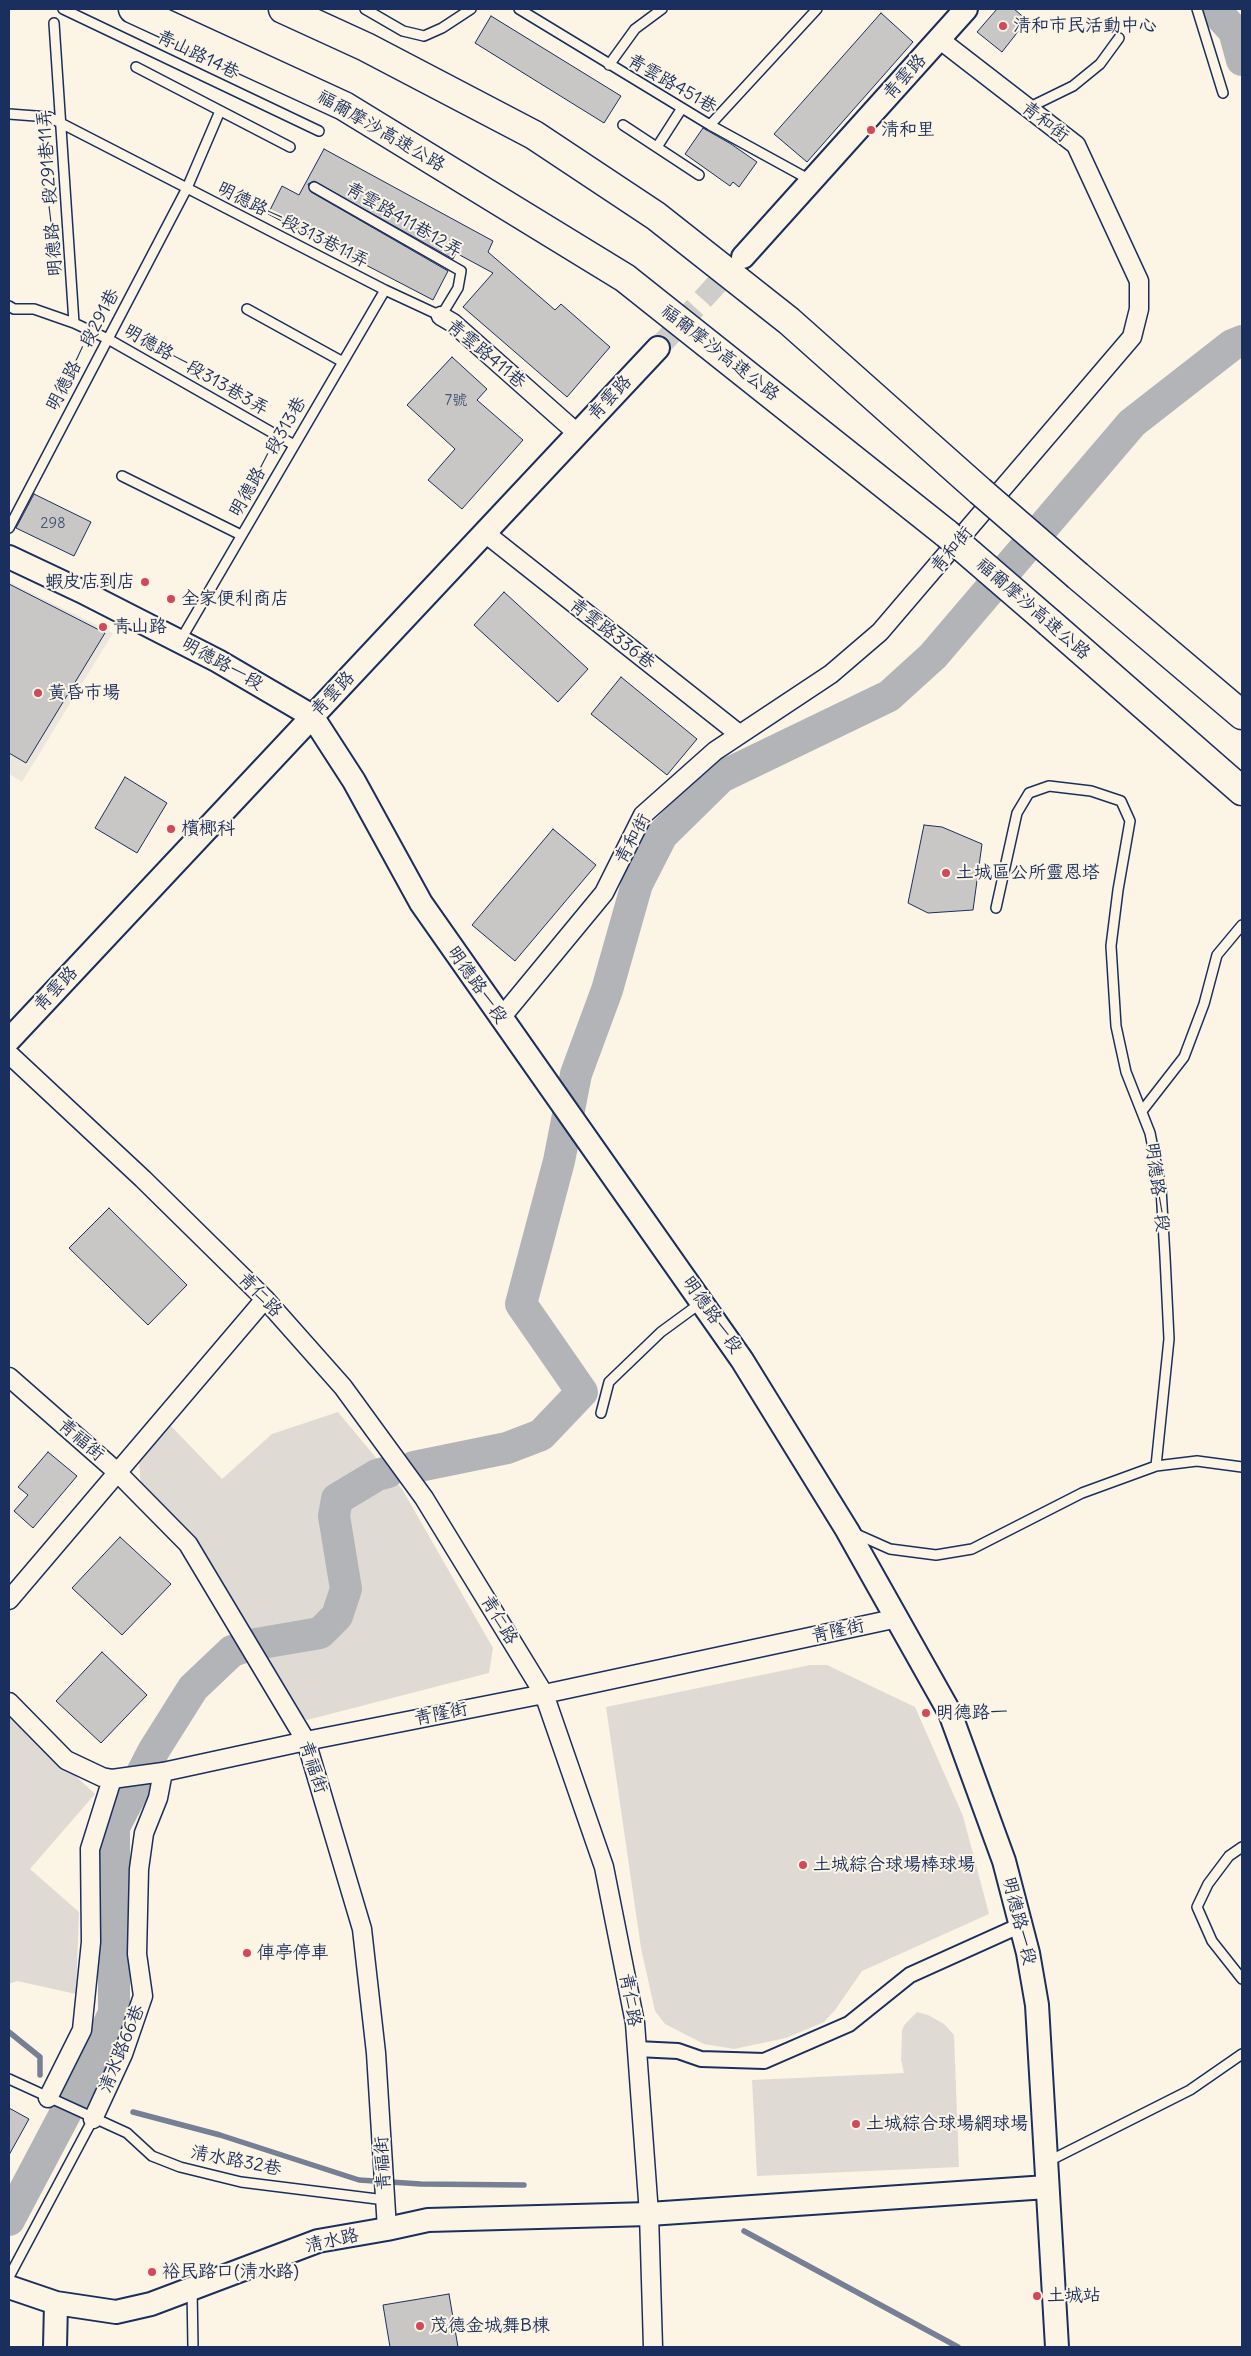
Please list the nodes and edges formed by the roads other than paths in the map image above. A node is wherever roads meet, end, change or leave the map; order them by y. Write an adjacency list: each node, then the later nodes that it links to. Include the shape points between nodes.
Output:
1 (63, 9): 24 (lane, 青山路14巷)
2 (132, 9): 51 (highway, 福爾摩沙高速公路, bridge, via 344,106 625,278 947,534)
3 (283, 9): 48 (highway, bridge, via 366,47 534,136 656,216 789,321 980,491)
4 (365, 9): 5 (lane, via 403,31 424,36)
5 (471, 9)
6 (519, 9): 14 (lane, 青雲路451巷)
7 (662, 9): 14 (lane, via 635,29)
8 (817, 9): 23 (lane)
9 (966, 9): 13 (street, 青雲路)
10 (1197, 9): 16 (lane)
11 (54, 23): 21 (lane, 明德路一段291巷11弄)
12 (1119, 38): 18 (lane, via 1100,64 1073,86)
13 (939, 39): 18 (street, 青和街); 28 (street, 青雲路)
14 (609, 65): 17 (lane, 青雲路451巷)
15 (136, 66): 19 (lane)
16 (1223, 93)
17 (682, 108): 23 (lane, 青雲路451巷); 26 (lane)
18 (1027, 108): 50 (street, 青和街, via 1076,145 1139,280 1139,308 1132,337 880,632 831,674)
19 (220, 111): 25 (lane); 30 (lane)
20 (9, 114): 21 (lane, 明德路一段313巷11弄, via 49,117)
21 (62, 123): 30 (lane, 明德路一段313巷11弄); 36 (lane, 明德路一段291巷11弄)
22 (623, 125): 26 (lane)
23 (710, 125): 28 (lane, 青雲路451巷)
24 (319, 131)
25 (290, 147)
26 (657, 147): 27 (lane)
27 (699, 175)
28 (813, 181): 31 (street, 青雲路)
29 (314, 187): 35 (lane, 青雲路411巷12弄, via 460,271 458,288)
30 (187, 188): 32 (lane, 明德路一段313巷11弄); 37 (lane, 明德路一段291巷)
31 (742, 257)
32 (385, 290): 35 (lane, 青雲路411巷); 39 (lane, 明德路一段313巷)
33 (9, 306): 36 (lane, via 34,309)
34 (248, 309): 39 (lane)
35 (441, 316): 40 (street, 青雲路411巷, via 453,323)
36 (74, 323): 37 (lane)
37 (108, 339): 41 (lane, 明德路一段313巷3弄); 43 (lane, 明德路一段291巷)
38 (658, 348): 40 (street, 青雲路)
39 (343, 362): 41 (lane, 明德路一段313巷)
40 (577, 433): 44 (street, 青雲路)
41 (294, 445): 45 (lane, 明德路一段313巷)
42 (122, 476): 45 (lane)
43 (9, 528)
44 (485, 533): 49 (street, 青雲路); 50 (street, 青雲路336巷)
45 (241, 535): 47 (lane, 明德路一段313巷)
46 (9, 557): 47 (street, 明德路一段)
47 (180, 641): 49 (street, 明德路一段)
48 (1242, 715)
49 (312, 716): 54 (street, 明德路一段, via 354,781 421,903); 55 (street, 青雲路)
50 (738, 734): 54 (street, 青和街, via 643,815 604,893)
51 (1242, 792)
52 (996, 908): 57 (lane, 明德路一段, via 1017,813 1029,793 1049,786 1091,791 1121,801 1130,821 1111,946 1116,1026 1126,1072)
53 (1242, 925): 57 (lane, via 1217,955 1204,1004 1184,1057)
54 (500, 1019): 59 (street, 明德路一段)
55 (9, 1040)
56 (9, 1054): 58 (street, 青仁路)
57 (1142, 1112): 62 (lane, 明德路一段, via 1150,1132 1161,1188 1169,1340)
58 (265, 1299): 64 (street); 68 (street, 青仁路, via 344,1387 424,1498)
59 (703, 1302): 61 (lane, via 661,1332 609,1382); 65 (street, 明德路一段)
60 (9, 1377): 64 (street, 青福街)
61 (601, 1413)
62 (1156, 1466): 63 (lane, via 1197,1461); 65 (lane, via 1082,1493 972,1549 936,1555 890,1549)
63 (1242, 1467)
64 (116, 1471): 66 (street); 70 (street, 青福街, via 188,1544)
65 (847, 1530): 67 (street, 明德路一段)
66 (9, 1600)
67 (898, 1618): 68 (street, 青隆街); 74 (street, 明德路一段, via 950,1713 1004,1862)
68 (544, 1694): 70 (street, 青隆街); 76 (street, 青仁路, via 604,1867 635,2022)
69 (9, 1702): 72 (street, 青隆街, via 66,1760)
70 (306, 1741): 71 (street, 青隆街); 83 (street, 青福街, via 362,1929 376,2053)
71 (162, 1772): 72 (street, 青隆街); 80 (street, 清水路66巷, via 158,1798 144,1833 139,1869 137,1954 143,1996 123,2054)
72 (113, 1779): 79 (street, via 90,1849 91,1942 82,2030)
73 (1242, 1847): 75 (lane, via 1223,1863 1197,1907 1212,1941)
74 (1021, 1925): 76 (street, via 910,1975 849,2024 764,2061 701,2059 678,2051); 81 (street, 明德路一段, via 1037,2005)
75 (1242, 1979)
76 (637, 2049): 84 (street, 青仁路)
77 (1242, 2054): 81 (lane, via 1190,2090)
78 (9, 2079): 79 (lane)
79 (48, 2098): 80 (lane, 清水路32巷)
80 (93, 2119): 83 (lane, 清水路32巷, via 127,2133 152,2156 180,2167 241,2182); 86 (lane, 清水路66巷)
81 (1046, 2163): 82 (street, 明德路一段)
82 (1047, 2187): 84 (street, 清水路); 93 (street, 明德路一段)
83 (385, 2200): 85 (street, 青福街)
84 (649, 2214): 85 (street, 清水路, via 428,2220); 92 (street, 青仁路)
85 (387, 2230): 88 (street, 清水路, via 318,2241)
86 (9, 2277)
87 (9, 2288): 89 (street, 清水路)
88 (192, 2288): 89 (street, 清水路, via 151,2304 116,2312); 91 (lane)
89 (56, 2303): 90 (street)
90 (55, 2347)
91 (193, 2347)
92 (653, 2347)
93 (1056, 2347)

